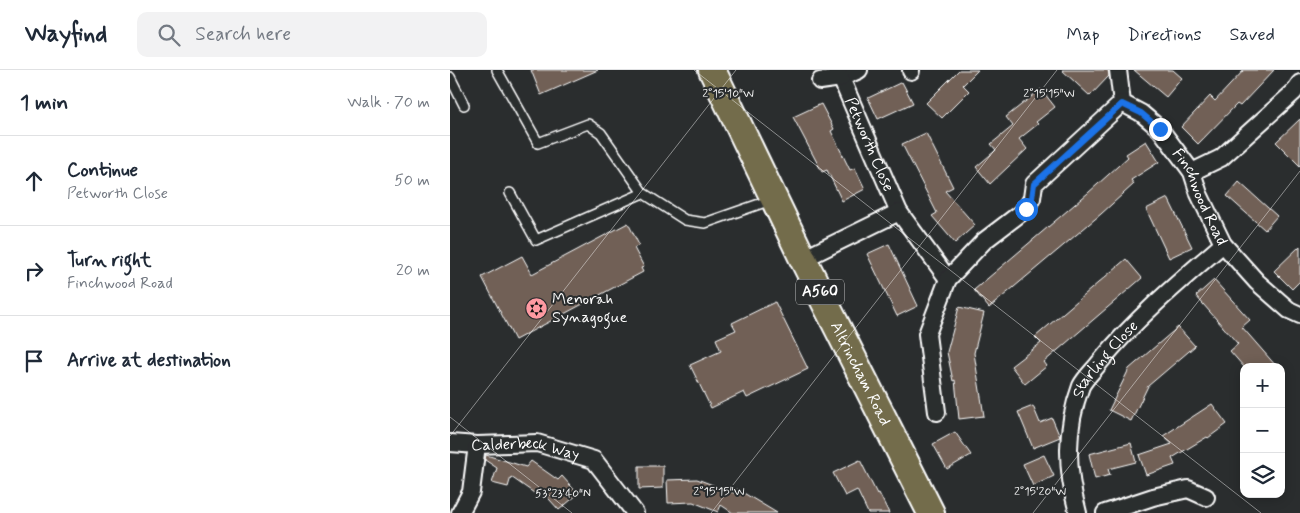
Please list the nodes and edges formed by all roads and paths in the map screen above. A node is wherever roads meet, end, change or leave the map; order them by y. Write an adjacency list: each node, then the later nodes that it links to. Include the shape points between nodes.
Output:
1 (455, 70): 6 (lane)
2 (497, 70): 15 (lane, via 538,143 588,124 601,132)
3 (712, 70): 16 (main road, Altrincham Road / A560)
4 (859, 70): 8 (street, Petworth Close)
5 (1118, 70): 11 (street)
6 (450, 72)
7 (450, 77): 12 (lane)
8 (841, 78): 9 (street, Petworth Close); 17 (street, Petworth Close)
9 (820, 81)
10 (1298, 91): 13 (street, via 1220,158)
11 (1122, 104): 13 (street, Finchwood Road, via 1141,113 1160,129); 20 (street, via 1034,184 1026,209 984,241)
12 (464, 105)
13 (1192, 172): 18 (street, Finchwood Road)
14 (510, 193): 15 (lane, via 536,240)
15 (643, 193): 16 (lane, via 685,220 706,223)
16 (774, 199): 19 (main road, Altrincham Road / A560)
17 (899, 212): 19 (street, Petworth Close); 20 (street, Petworth Close)
18 (1223, 244): 21 (street, Finchwood Road, via 1257,282 1289,310); 29 (street, Starling Close, via 1164,295 1111,349 1082,385 1068,437 1072,490)
19 (803, 259): 28 (main road, Altrincham Road / A560)
20 (948, 279): 22 (street, via 927,334)
21 (1300, 315)
22 (937, 412)
23 (450, 443): 24 (street, Calderbeck Way)
24 (478, 445): 26 (street, via 471,492); 27 (street, Calderbeck Way, via 536,443 594,460)
25 (1206, 497): 30 (street, via 1188,489)
26 (460, 513)
27 (634, 513)
28 (931, 513)
29 (1078, 513)
30 (1105, 513)

